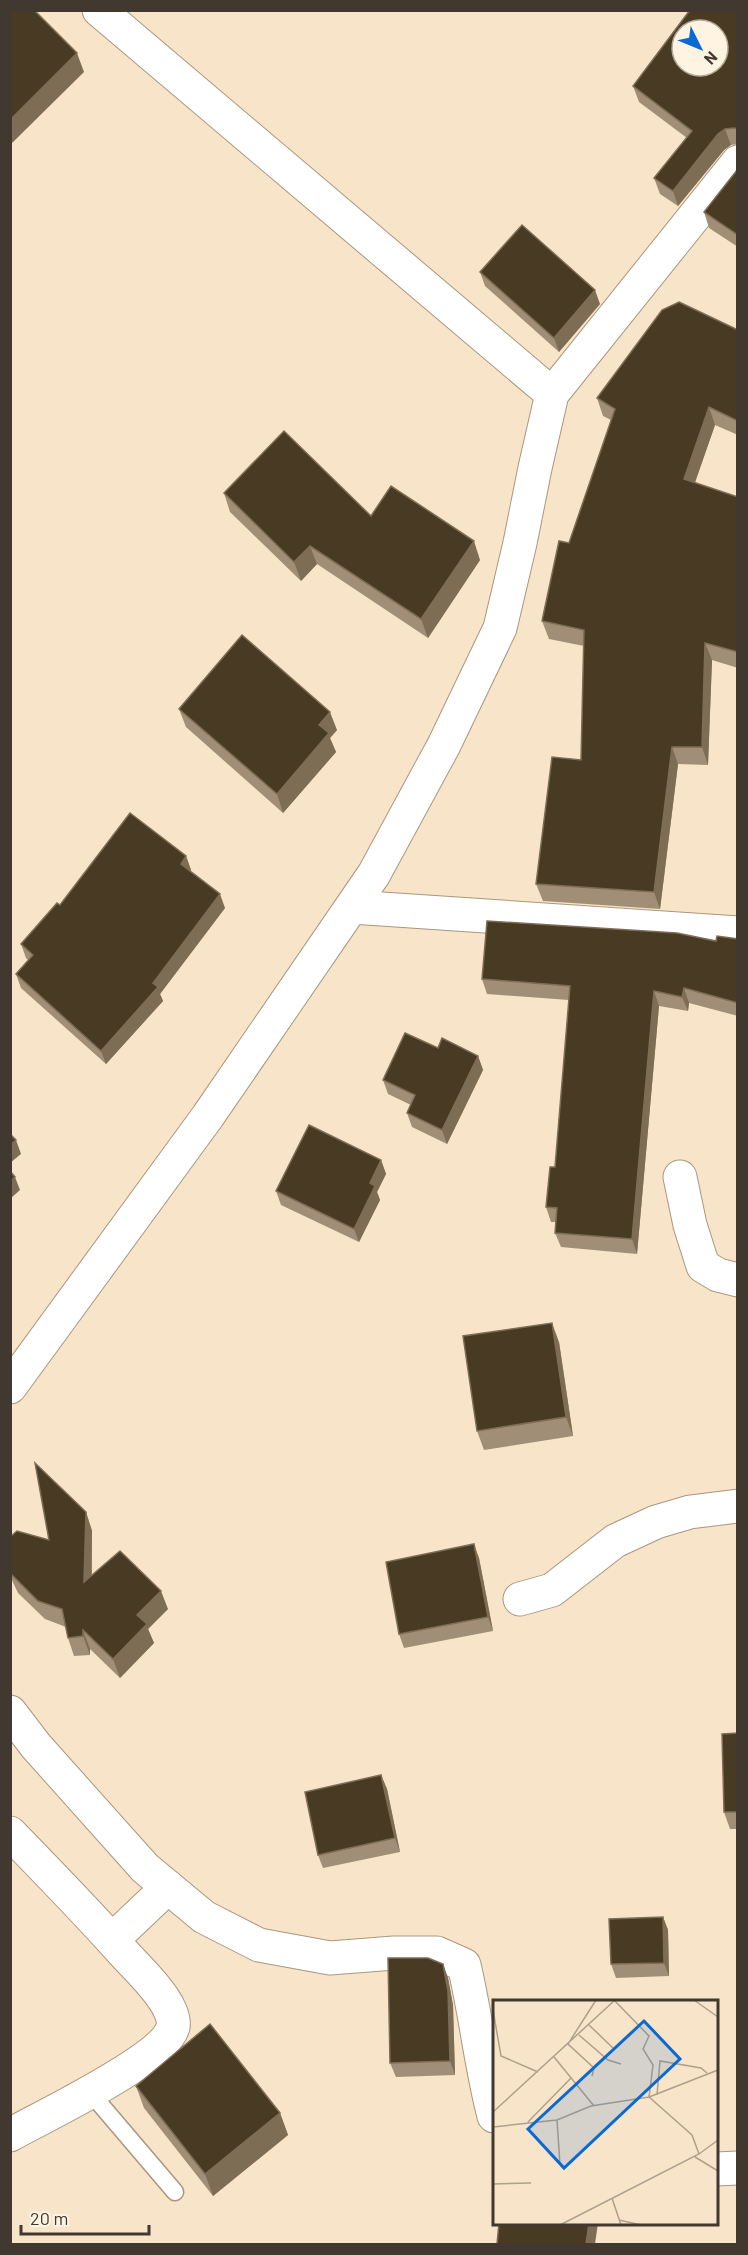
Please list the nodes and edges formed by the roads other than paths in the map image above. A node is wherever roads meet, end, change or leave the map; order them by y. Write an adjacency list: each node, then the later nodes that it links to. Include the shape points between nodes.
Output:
1 (99, 10): 3 (street)
2 (738, 162): 3 (street)
3 (552, 394): 4 (street, via 500,628 444,745)
4 (352, 907): 5 (street); 8 (street, via 208,1116)
5 (738, 933)
6 (680, 1177): 7 (street, via 702,1266)
7 (738, 1280)
8 (10, 1387)
9 (738, 1506): 10 (street, via 690,1512 656,1522 615,1541 552,1590)
10 (520, 1599)
11 (10, 1712): 13 (street, via 145,1868)
12 (10, 1833): 14 (street)
13 (168, 1887): 14 (street); 16 (street, via 204,1917 259,1945 330,1958 437,1953 464,1965)
14 (112, 1940): 15 (street, via 162,1997 174,2026 168,2037 144,2058)
15 (89, 2091): 17 (street); 20 (lane)
16 (493, 2110)
17 (10, 2135)
18 (738, 2168): 19 (street)
19 (718, 2169)
20 (175, 2192)

